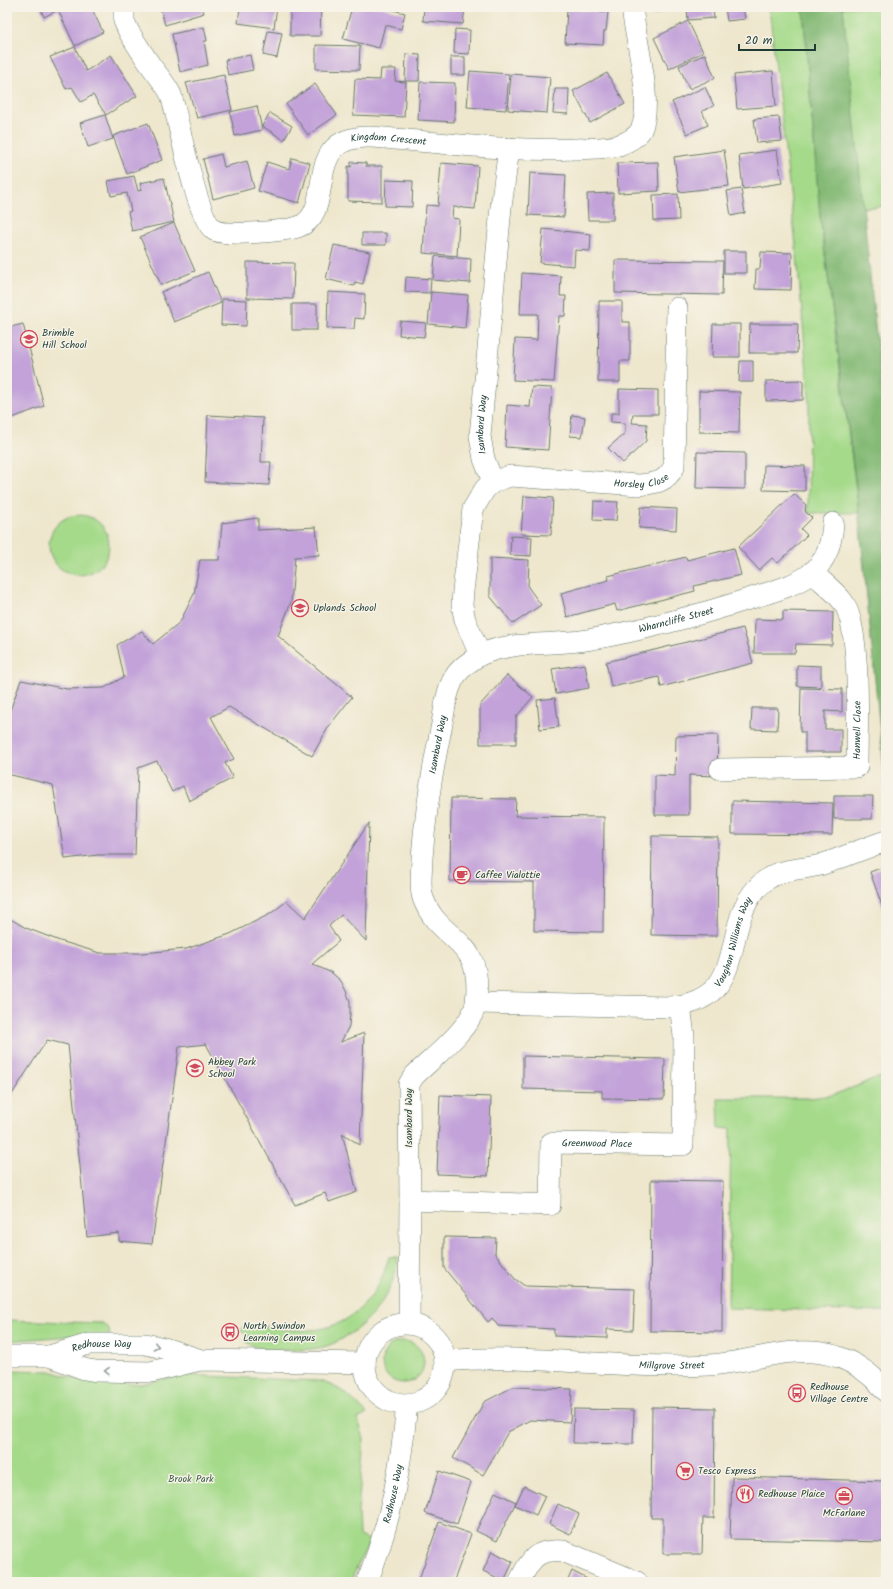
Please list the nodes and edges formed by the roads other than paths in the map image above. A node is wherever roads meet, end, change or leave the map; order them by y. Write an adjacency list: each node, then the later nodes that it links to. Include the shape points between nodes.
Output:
1 (124, 7): 3 (street, Kingdom Crescent, via 124,21 129,32 170,94 206,220 210,227 221,233 256,232 296,227 306,223 316,205 326,161 340,143 351,138 371,137)
2 (632, 7): 3 (street, Kingdom Crescent, via 646,106 638,134 628,142 606,147 554,150)
3 (509, 148): 5 (street, Isambard Way, via 501,207 480,436 484,459)
4 (677, 308): 5 (street, Horsley Close, via 674,467 668,477 656,483 639,485 510,476)
5 (493, 482): 8 (street, via 485,489 473,509 463,590 465,620)
6 (833, 523): 7 (street, Wharncliffe Street, via 830,546)
7 (812, 572): 8 (street, Wharncliffe Street, via 803,579 774,591 706,612 588,640 504,647); 9 (street, Hanwell Close, via 844,603 853,629 856,655 857,767)
8 (480, 655): 11 (street, Isambard Way, via 464,666 452,681 446,701 430,781 421,886 428,909 471,955 475,969)
9 (720, 769)
10 (886, 841): 12 (street, Vaughan Williams Way, via 822,864 783,871 765,880 751,896 737,923 731,960 720,982 703,997)
11 (476, 1003): 12 (street, Vaughan Williams Way); 13 (street, Isambard Way, via 466,1025 409,1084)
12 (680, 1006): 13 (street, Greenwood Place, via 684,1036 683,1145 550,1143 550,1205)
13 (410, 1200): 14 (street, Isambard Way)
14 (409, 1324): 18 (street, via 422,1328 434,1336 442,1349); 19 (street, via 392,1326 377,1335 367,1350)
15 (7, 1356): 16 (street, Redhouse Way)
16 (49, 1356): 17 (street, Redhouse Way, one-way to 17, via 89,1344 144,1344); 17 (street, Redhouse Way, one-way to 16, via 154,1372 96,1371)
17 (200, 1360): 19 (street, Redhouse Way)
18 (445, 1361): 20 (street, Millgrove Street, via 498,1358 708,1365 777,1352 806,1351 839,1357 859,1366); 21 (street, via 442,1379 434,1391 422,1400)
19 (365, 1363): 21 (street, via 368,1380 376,1391 392,1402)
20 (886, 1391)
21 (407, 1404): 22 (street, Redhouse Way, via 402,1455 392,1505 379,1552)
22 (367, 1582)
23 (519, 1582): 24 (street, via 532,1559 540,1553 552,1550 563,1551)
24 (637, 1582)

